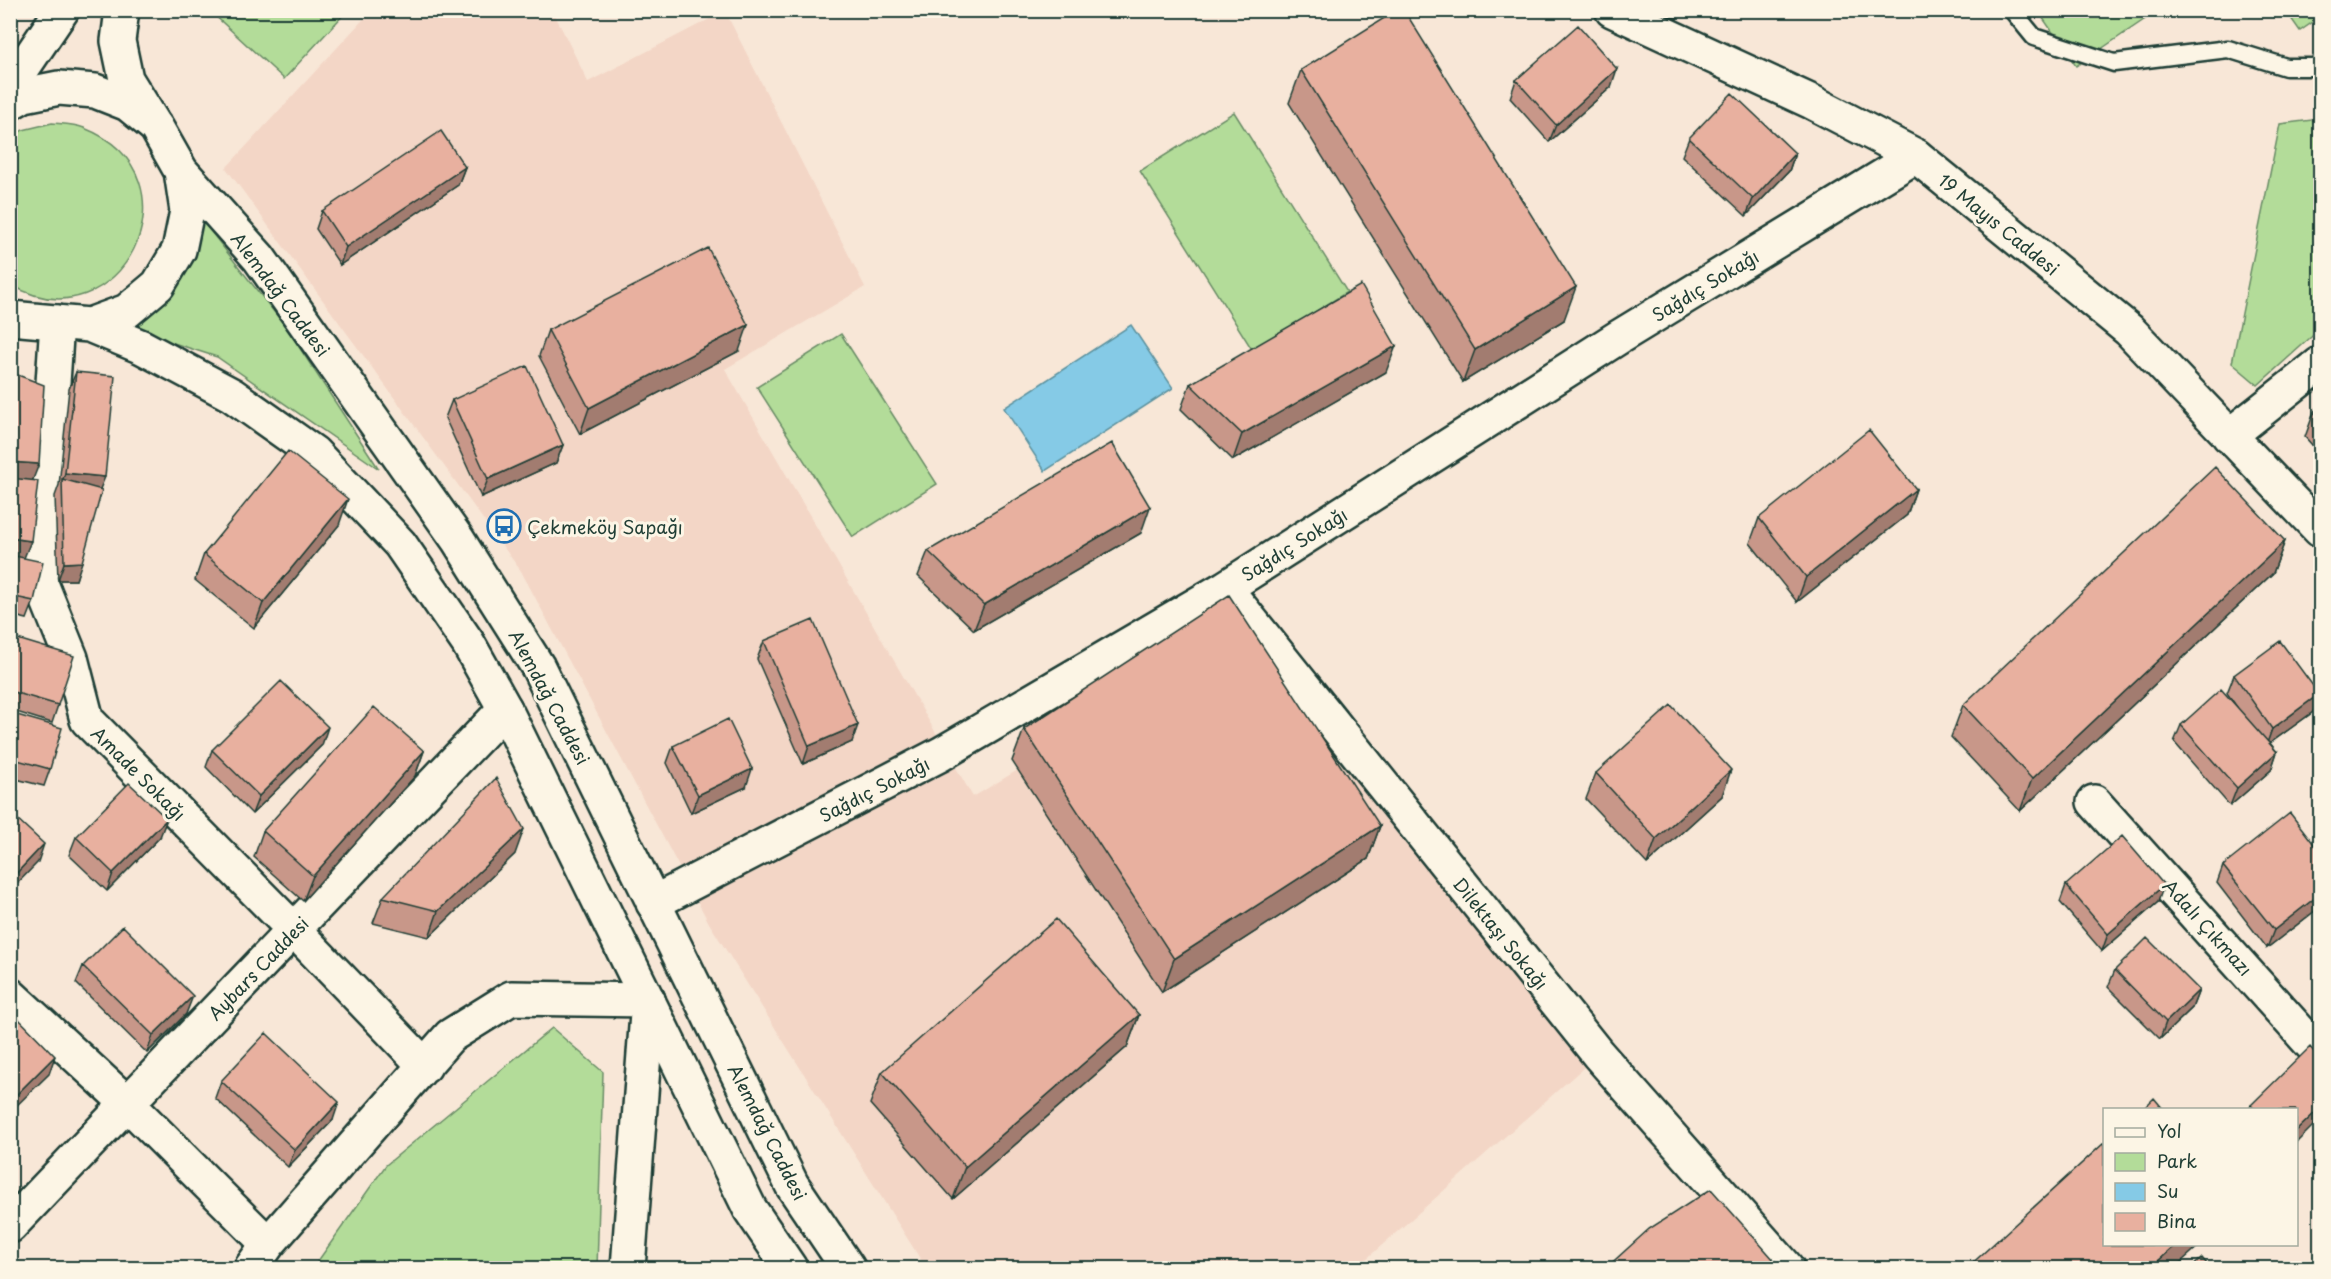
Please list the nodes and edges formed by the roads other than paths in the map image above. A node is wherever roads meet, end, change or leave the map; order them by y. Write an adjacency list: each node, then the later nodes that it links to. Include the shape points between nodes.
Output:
1 (62, 10): 6 (street)
2 (122, 10): 8 (street, via 118,41 126,79)
3 (1612, 10): 9 (street, 19 Mayıs Caddesi, via 1812,102)
4 (2012, 10): 5 (lane, via 2034,37 2114,63 2228,49 2286,67)
5 (2320, 67)
6 (10, 87)
7 (10, 103): 8 (street, Alemdağ Caddesi, via 24,95 59,87 95,91 128,104)
8 (156, 127): 10 (street, Alemdağ Caddesi)
9 (1917, 156): 14 (street, 19 Mayıs Caddesi, via 2129,330); 16 (street, Sağdıç Sokağı, via 1620,337)
10 (181, 171): 12 (street, Alemdağ Caddesi, via 187,211 178,250 158,285 127,311); 19 (street, Alemdağ Caddesi, via 259,258 505,613 538,667)
11 (15, 316): 12 (street, Alemdağ Caddesi)
12 (73, 323): 17 (street, Alemdağ Caddesi, via 142,347 232,395 314,453 400,544 468,643); 20 (street, Amade Sokağı, via 40,582 71,658 87,720)
13 (2320, 364): 14 (street)
14 (2229, 436): 15 (street, 19 Mayıs Caddesi)
15 (2320, 530)
16 (1225, 588): 19 (street, Sağdıç Sokağı, via 941,754); 31 (street, Dilektaşı Sokağı, via 1598,1054)
17 (505, 709): 20 (street, Aybars Caddesi); 22 (street, Alemdağ Caddesi)
18 (2094, 802): 23 (street, Adalı Çıkmazı)
19 (654, 903): 30 (street, Alemdağ Caddesi, via 792,1185)
20 (294, 930): 24 (street, Amade Sokağı); 25 (street, Aybars Caddesi)
21 (10, 995): 25 (street)
22 (648, 1000): 24 (street, via 511,998 450,1036); 28 (street); 29 (street, Alemdağ Caddesi, via 750,1209)
23 (2320, 1054)
24 (424, 1066): 27 (street)
25 (128, 1104): 26 (street, Aybars Caddesi); 27 (street)
26 (10, 1226)
27 (259, 1256)
28 (628, 1269)
29 (790, 1269)
30 (848, 1269)
31 (1787, 1269)

